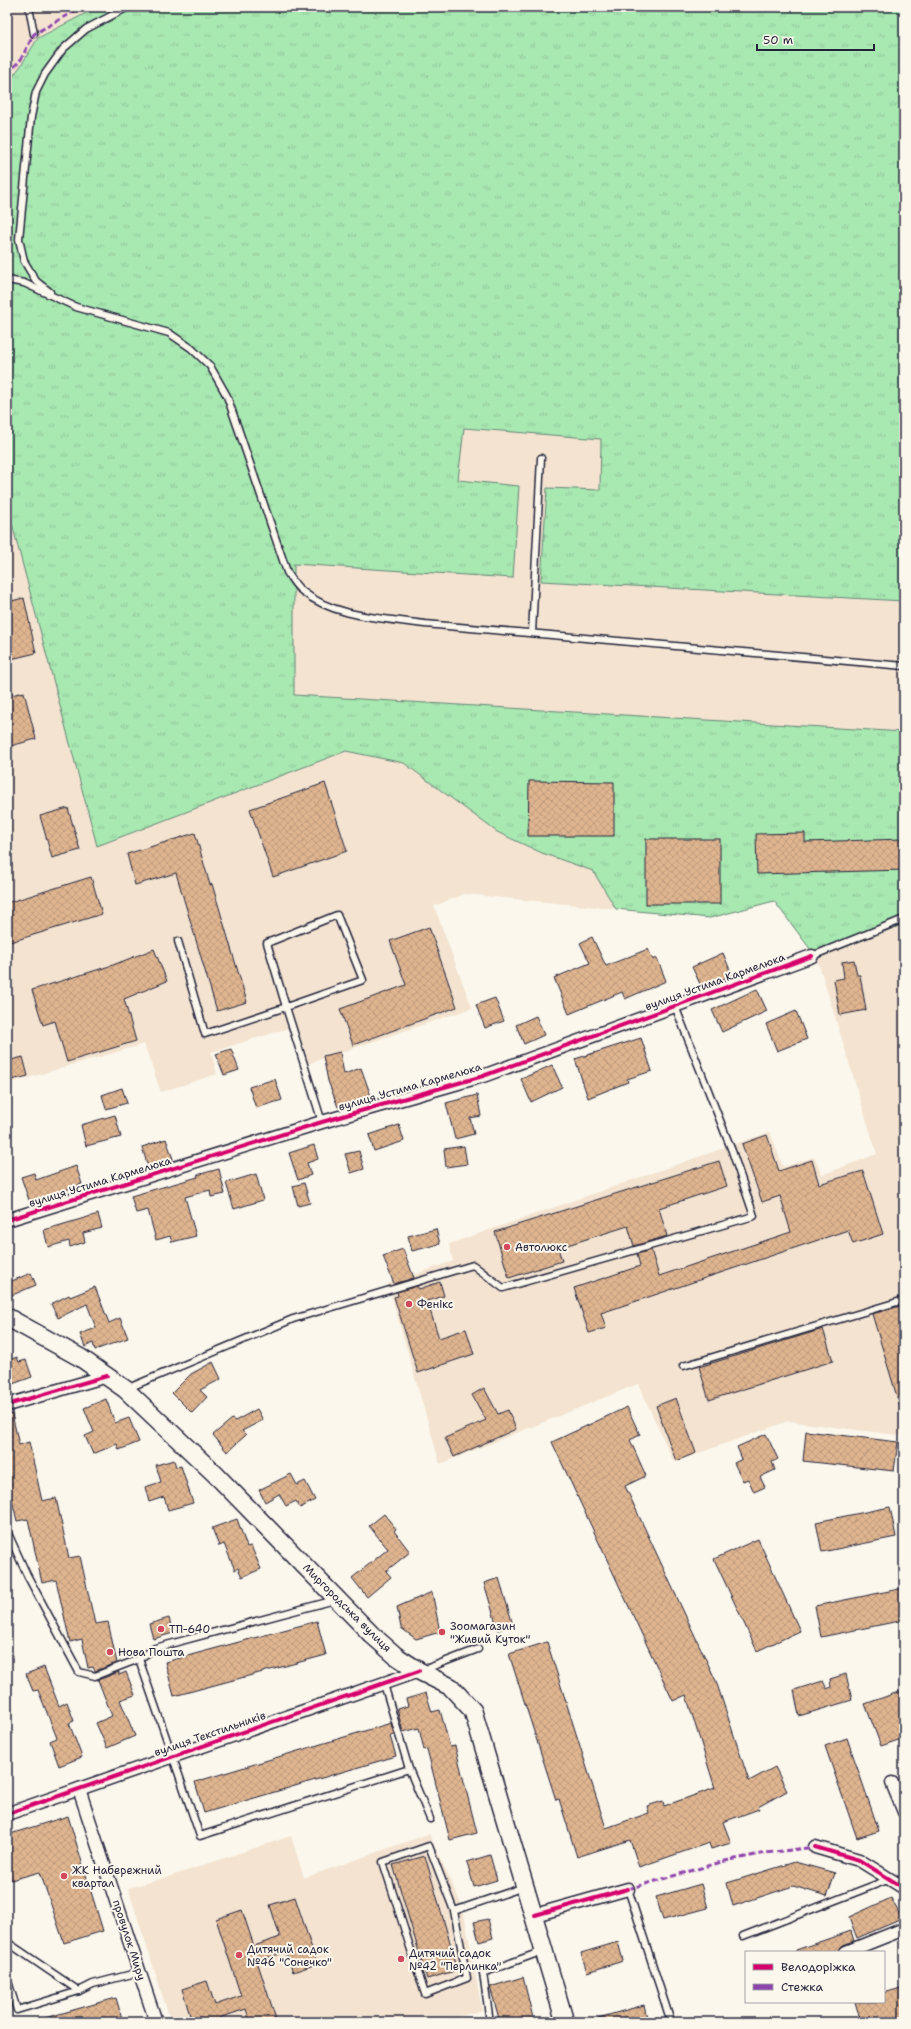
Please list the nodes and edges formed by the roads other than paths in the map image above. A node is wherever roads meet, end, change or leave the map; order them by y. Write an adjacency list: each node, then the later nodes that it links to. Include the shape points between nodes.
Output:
1 (29, 7): 3 (lane)
2 (128, 7): 5 (lane, via 86,29 63,49 36,92 31,117 19,239 24,261 36,281)
3 (34, 34)
4 (7, 280): 5 (lane, via 24,283)
5 (57, 298): 7 (lane, via 76,307 169,333 191,348 210,366 227,396 287,572 300,590 318,602 356,614 425,624)
6 (541, 458): 7 (lane)
7 (532, 633): 8 (lane)
8 (904, 666)
9 (904, 919): 11 (lane)
10 (178, 941): 12 (lane, via 206,1034)
11 (812, 956): 13 (street, вулиця Устима Кармелюка)
12 (286, 1006): 12 (lane, via 363,980 337,915 267,943); 14 (lane)
13 (675, 1006): 14 (street, вулиця Устима Кармелюка, via 484,1076); 20 (lane, via 732,1151 754,1216 503,1288 473,1265 293,1319)
14 (322, 1122): 15 (street, вулиця Устима Кармелюка)
15 (7, 1220)
16 (904, 1300): 18 (lane)
17 (7, 1317): 19 (main road, Миргородська вулиця, via 81,1358)
18 (683, 1366)
19 (107, 1376): 20 (main road, Миргородська вулиця); 21 (street)
20 (126, 1389): 23 (main road, Миргородська вулиця, via 215,1474)
21 (7, 1405)
22 (7, 1531): 25 (lane, via 27,1575 79,1672 95,1676)
23 (337, 1600): 25 (lane, via 155,1648); 26 (main road, Миргородська вулиця, via 396,1656)
24 (478, 1649): 26 (lane)
25 (139, 1659): 28 (lane)
26 (420, 1671): 27 (street, вулиця Текстильників); 37 (main road, Миргородська вулиця, via 451,1687 473,1711)
27 (384, 1684): 28 (street, вулиця Текстильників); 29 (lane)
28 (171, 1757): 29 (lane, via 200,1836); 31 (street, вулиця Текстильників)
29 (409, 1769): 34 (lane)
30 (892, 1783): 32 (street)
31 (79, 1789): 33 (street, вулиця Текстильників); 47 (street, провулок Миру)
32 (904, 1812)
33 (7, 1814)
34 (430, 1819)
35 (815, 1847): 36 (street, via 859,1860)
36 (890, 1879): 38 (street); 43 (lane)
37 (526, 1886): 40 (lane); 41 (main road, Миргородська вулиця)
38 (904, 1888)
39 (628, 1889): 41 (street); 53 (lane)
40 (454, 1912): 40 (lane, via 429,1846 383,1862 425,1994 467,1978)
41 (535, 1916): 45 (main road, Миргородська вулиця)
42 (904, 1929): 46 (street)
43 (743, 1936)
44 (7, 1942): 49 (lane)
45 (545, 1951): 51 (lane, via 483,1973); 52 (main road, Миргородська вулиця)
46 (849, 1951)
47 (140, 1972): 49 (lane, via 94,1984); 50 (street, провулок Миру)
48 (7, 1978): 49 (lane, via 17,2010)
49 (79, 1991)
50 (156, 2022)
51 (490, 2022)
52 (565, 2022)
53 (671, 2022)

